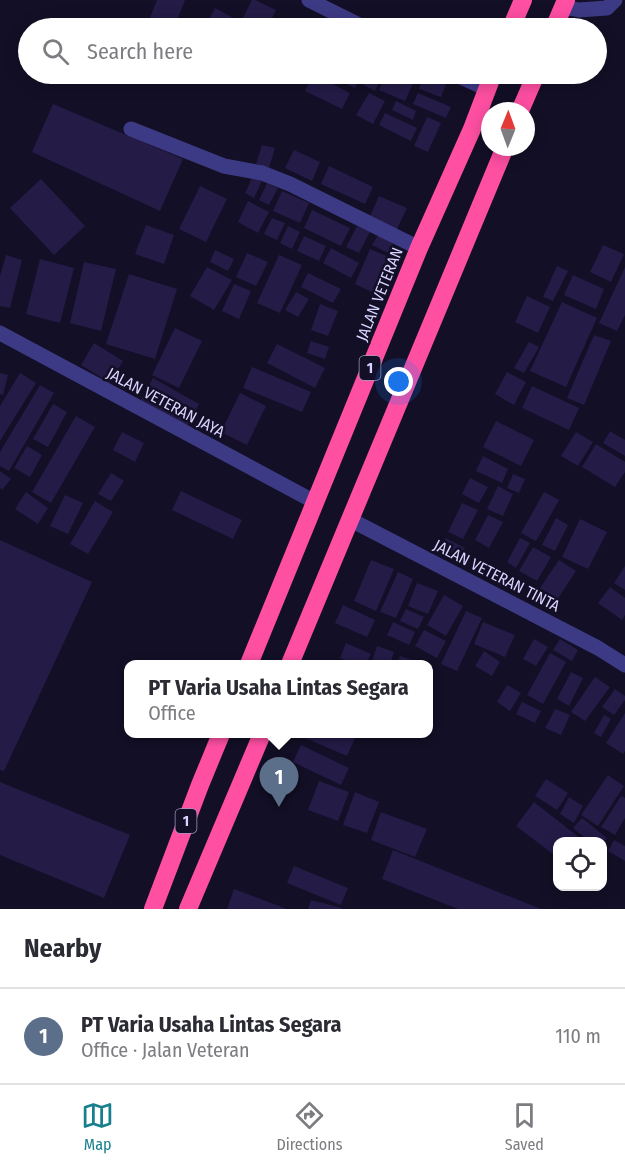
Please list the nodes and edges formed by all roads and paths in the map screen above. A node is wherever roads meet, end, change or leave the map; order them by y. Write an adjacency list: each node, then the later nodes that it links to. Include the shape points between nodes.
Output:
1 (309, 0): 5 (street)
2 (523, 0): 6 (highway)
3 (615, 0): 4 (street, via 608,9 579,10)
4 (564, 3): 7 (highway)
5 (345, 18)
6 (515, 18)
7 (558, 18)
8 (489, 84): 13 (highway, JALAN VETERAN / 1)
9 (532, 84): 10 (highway)
10 (524, 102)
11 (131, 129): 13 (street, via 224,166 262,173 290,184)
12 (501, 156): 16 (highway)
13 (419, 249): 15 (highway, JALAN VETERAN / 1)
14 (0, 333): 15 (street, JALAN VETERAN JAYA)
15 (315, 502): 17 (highway, JALAN VETERAN / 1)
16 (351, 520): 18 (highway); 19 (street, JALAN VETERAN TINTA)
17 (251, 660)
18 (292, 660)
19 (625, 664)
20 (219, 738): 22 (highway, 1)
21 (260, 738): 23 (highway, 1)
22 (153, 909)
23 (188, 909)

